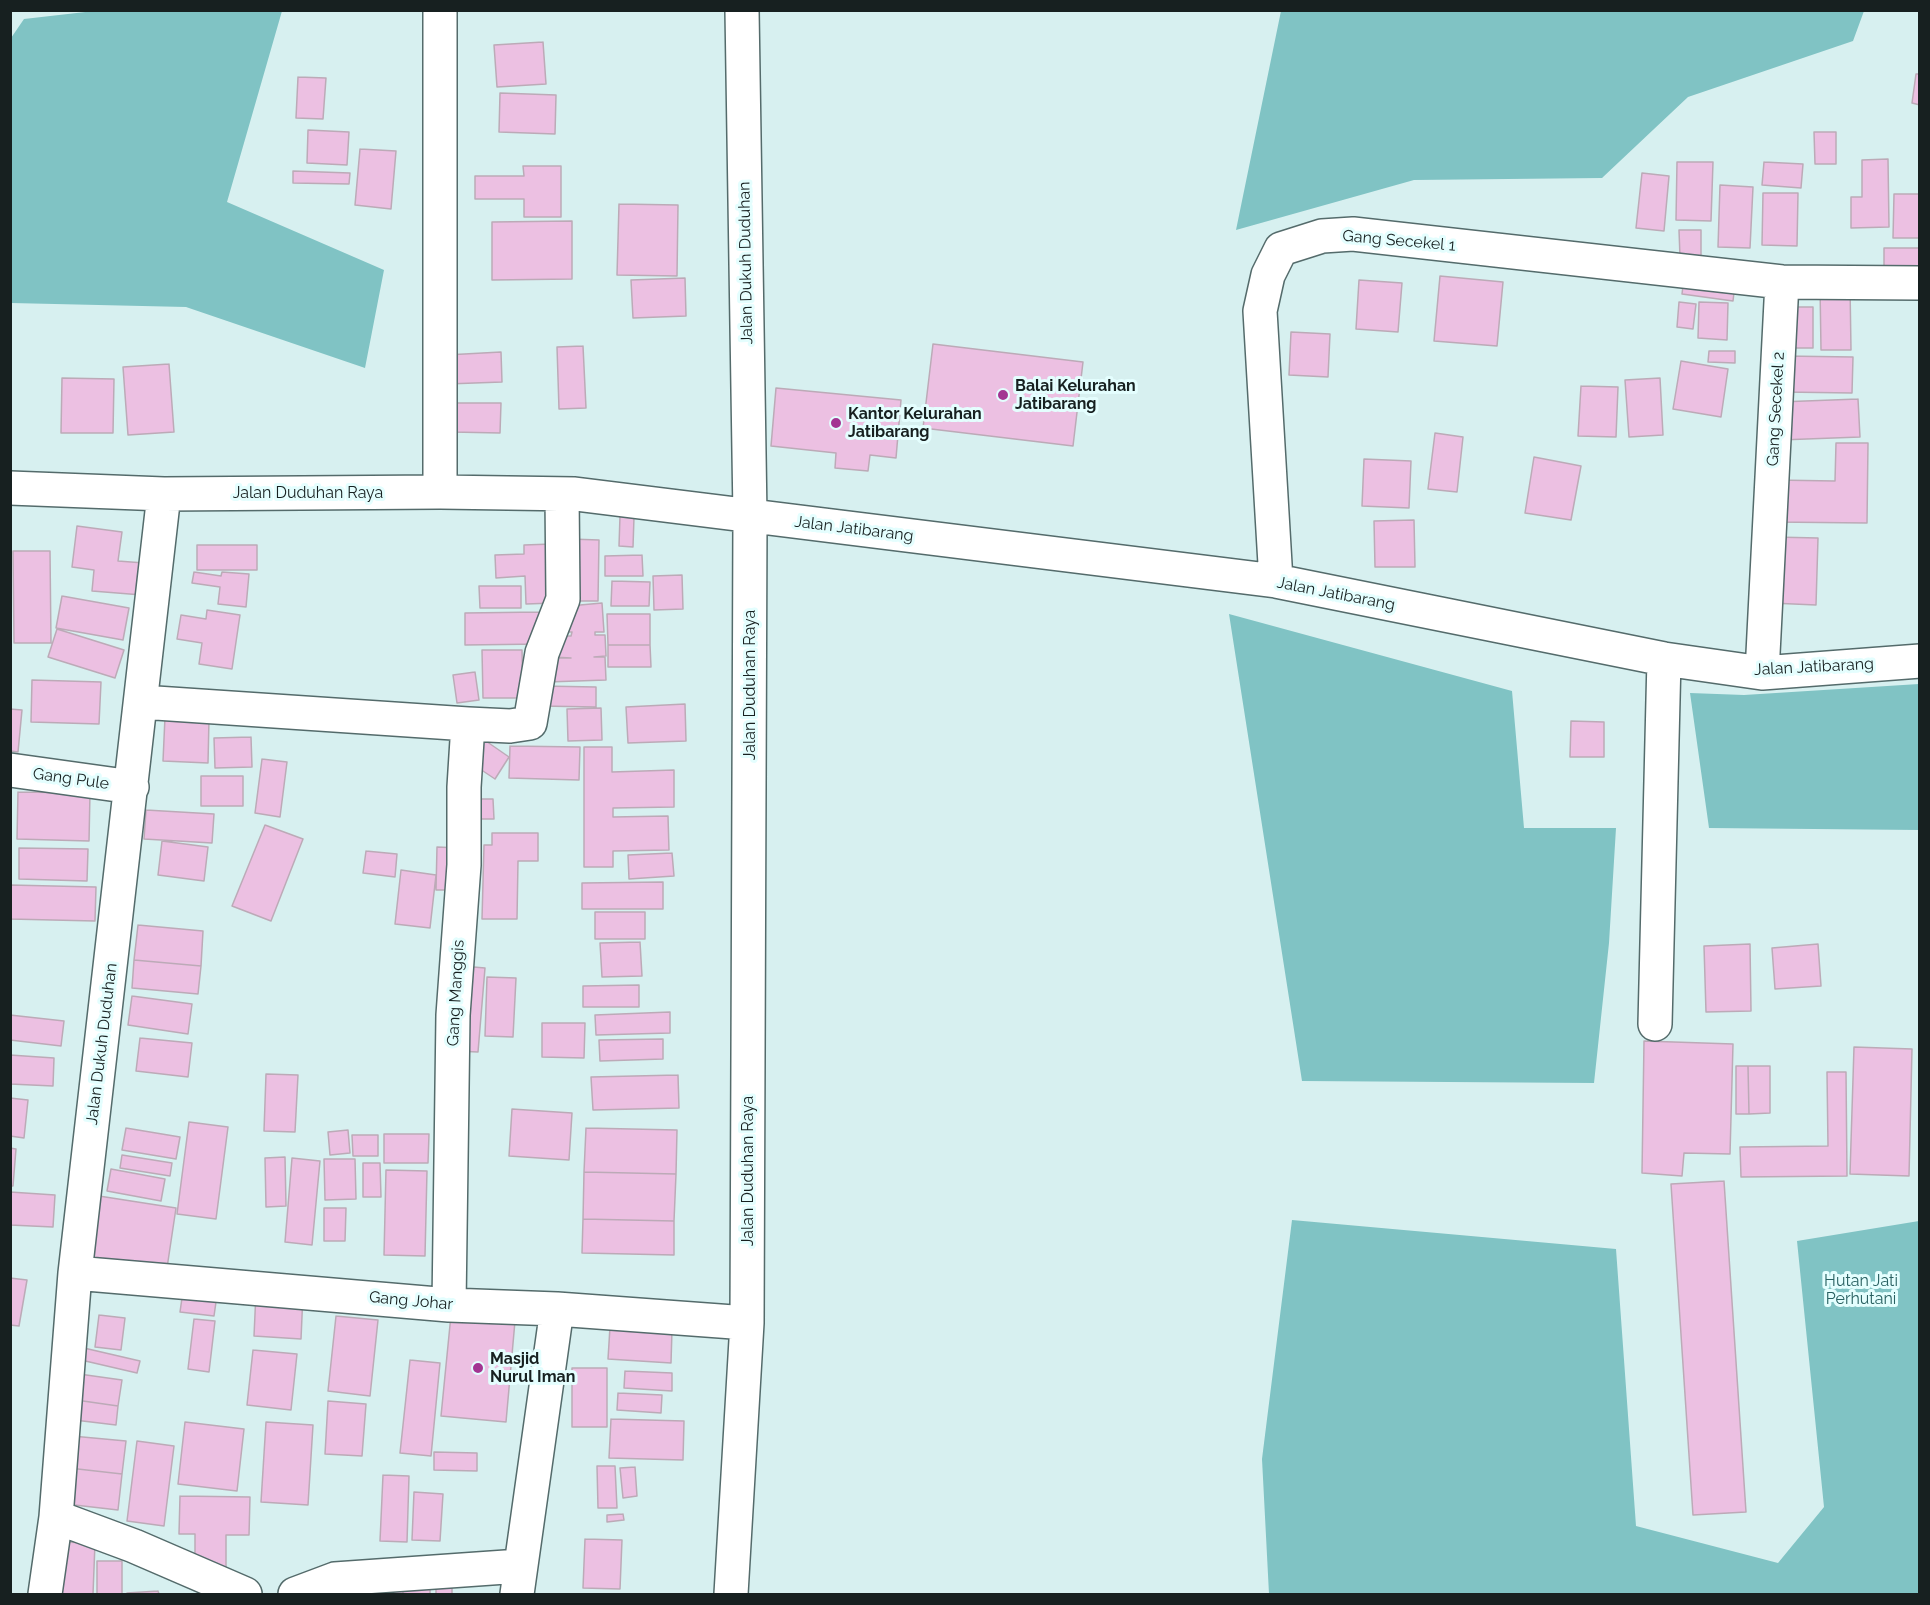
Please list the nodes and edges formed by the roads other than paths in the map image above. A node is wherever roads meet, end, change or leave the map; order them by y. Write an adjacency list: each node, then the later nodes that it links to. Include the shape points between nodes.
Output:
1 (440, 10): 6 (street)
2 (742, 10): 9 (street, Jalan Dukuh Duduhan)
3 (1782, 282): 4 (street); 10 (street, Gang Secekel 1, via 1353,234 1322,236 1281,249 1268,274 1260,311); 13 (street, Gang Secekel 2)
4 (1920, 283)
5 (10, 488): 7 (street, Jalan Duduhan Raya)
6 (440, 492): 7 (street, Jalan Duduhan Raya); 8 (street, Jalan Duduhan Raya)
7 (164, 494): 14 (street, Jalan Dukuh Duduhan)
8 (562, 494): 9 (street, Jalan Duduhan Raya); 15 (street, via 563,599 542,653 530,723)
9 (750, 516): 10 (street, Jalan Jatibarang); 22 (street, Jalan Duduhan Raya)
10 (1276, 582): 11 (street, Jalan Jatibarang)
11 (1664, 658): 13 (street, Jalan Jatibarang); 18 (street)
12 (1920, 661): 13 (street, Jalan Jatibarang)
13 (1762, 673)
14 (141, 702): 15 (street); 17 (street, Jalan Dukuh Duduhan)
15 (468, 724): 20 (street, Gang Manggis, via 464,865 453,1015)
16 (10, 770): 17 (street, Gang Pule)
17 (132, 787): 19 (street, Jalan Dukuh Duduhan)
18 (1655, 1024)
19 (75, 1273): 20 (street, Gang Johar); 23 (street, Jalan Dukuh Duduhan)
20 (449, 1305): 21 (street, Gang Johar)
21 (557, 1309): 22 (street, Gang Johar); 24 (street)
22 (747, 1323): 30 (street, Jalan Duduhan Raya)
23 (56, 1517): 27 (street, Jalan Dukuh Duduhan); 28 (street)
24 (518, 1580): 25 (street)
25 (433, 1584): 26 (street)
26 (356, 1586): 29 (street, via 335,1579)
27 (45, 1594)
28 (245, 1594)
29 (295, 1594)
30 (731, 1594)

